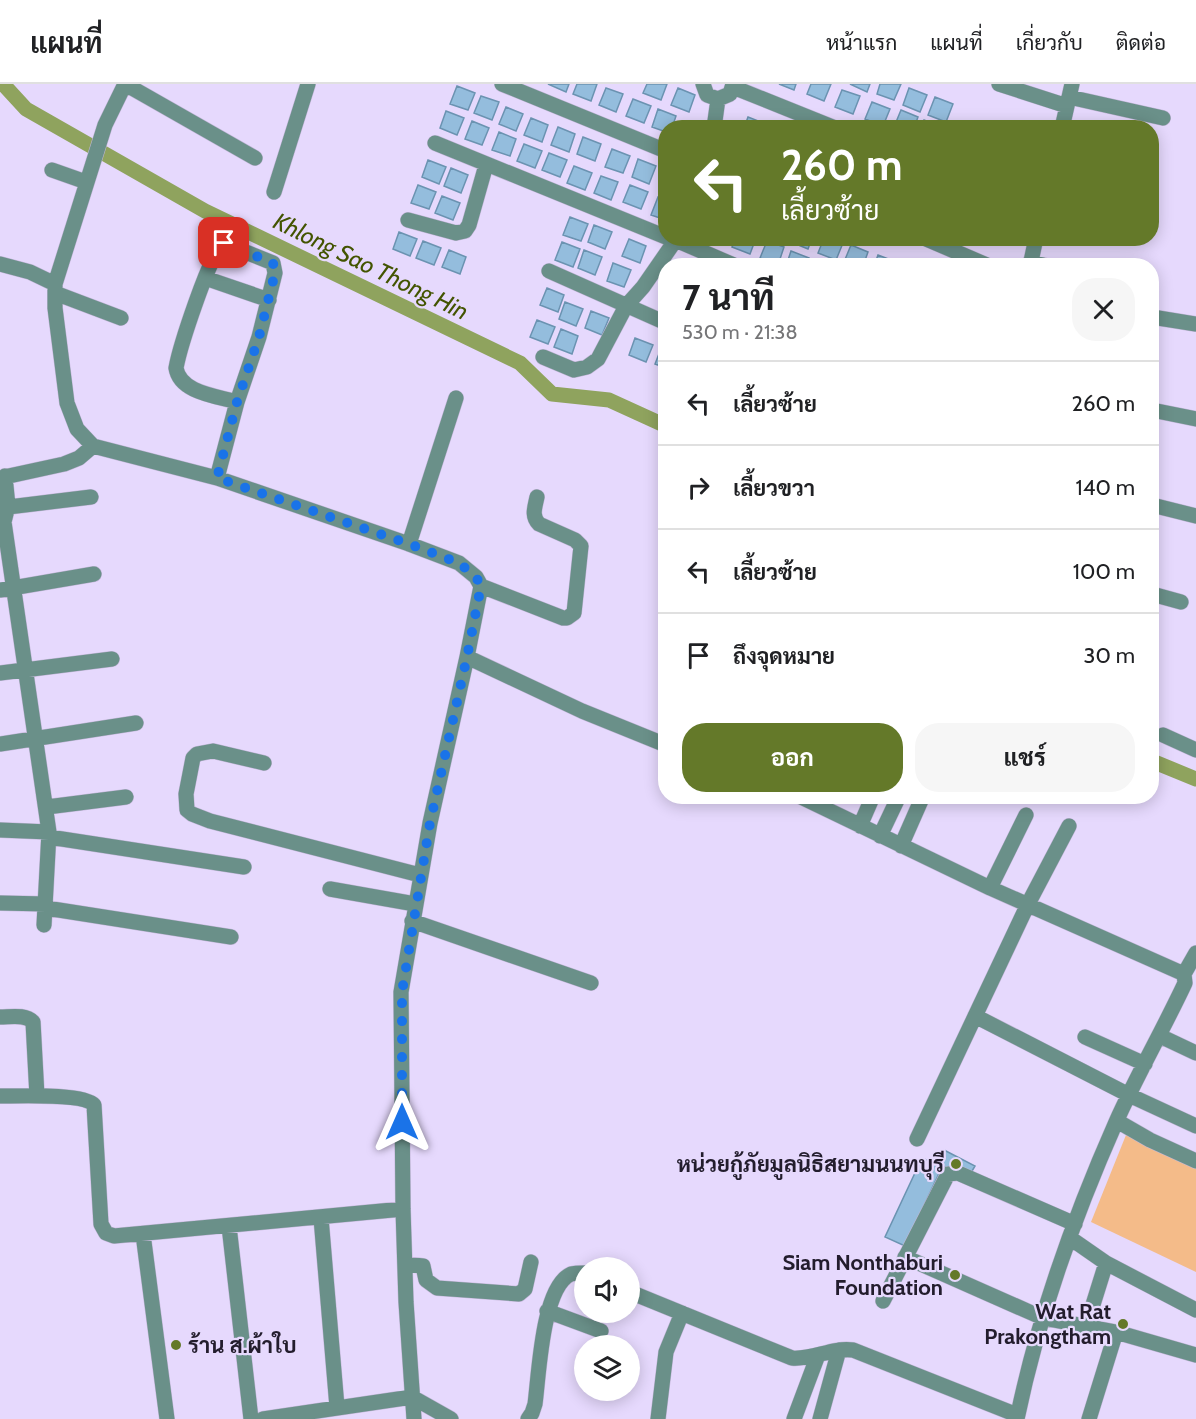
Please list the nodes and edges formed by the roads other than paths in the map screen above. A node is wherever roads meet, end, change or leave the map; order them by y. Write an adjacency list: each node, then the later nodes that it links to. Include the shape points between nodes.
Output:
1 (125, 84): 15 (street); 18 (street, via 105,125)
2 (308, 84): 19 (street)
3 (502, 84): 14 (street)
4 (702, 84): 8 (street, via 707,95)
5 (999, 84): 7 (street)
6 (733, 86): 8 (street, via 730,94); 11 (street)
7 (1069, 96): 9 (street); 12 (street)
8 (718, 99): 10 (street)
9 (1163, 118)
10 (715, 120)
11 (816, 120)
12 (1064, 120)
13 (435, 143): 16 (street)
14 (658, 148)
15 (255, 158)
16 (486, 165): 20 (street, via 465,231 456,233); 21 (street)
17 (52, 170): 18 (street)
18 (86, 182): 30 (street)
19 (274, 192)
20 (408, 220)
21 (658, 233)
22 (689, 246): 24 (street)
23 (943, 246): 25 (street)
24 (717, 258)
25 (970, 258)
26 (658, 262): 32 (street)
27 (0, 264): 30 (street, via 30,272)
28 (549, 272): 32 (street)
29 (205, 278): 31 (street); 31 (street, via 214,255 224,243 273,263 275,273); 39 (street, via 178,360 177,375 192,389)
30 (55, 289): 33 (street); 42 (street, via 67,403 77,429)
31 (269, 300): 39 (street)
32 (626, 306): 35 (street); 37 (street, via 598,359 587,367 574,370)
33 (121, 318)
34 (1159, 318): 36 (street)
35 (658, 320)
36 (1196, 324)
37 (543, 357)
38 (456, 398): 50 (street)
39 (237, 402): 44 (street)
40 (1159, 411): 41 (street)
41 (1196, 419)
42 (93, 446): 43 (street, via 64,464); 44 (street)
43 (2, 477): 48 (street)
44 (217, 478): 50 (street)
45 (91, 497): 48 (street)
46 (537, 497): 52 (street, via 534,520 581,546 574,613 563,618)
47 (1159, 507): 49 (street)
48 (3, 513): 53 (street)
49 (1196, 516)
50 (409, 544): 52 (street, via 459,563)
51 (94, 574): 53 (street)
52 (481, 586): 56 (street)
53 (7, 589): 58 (street)
54 (1159, 596): 55 (street)
55 (1181, 602)
56 (467, 657): 63 (street); 81 (street)
57 (112, 659): 58 (street)
58 (25, 670): 59 (street); 62 (street)
59 (0, 673)
60 (135, 723): 62 (street)
61 (1163, 735): 65 (street)
62 (35, 739): 64 (street); 72 (street)
63 (658, 742)
64 (0, 744)
65 (1196, 750)
66 (264, 763): 81 (street, via 213,751 197,754 186,794 187,810 210,821)
67 (126, 797): 72 (street)
68 (815, 804): 74 (street)
69 (870, 804): 74 (street)
70 (895, 804): 78 (street)
71 (920, 804): 79 (street)
72 (47, 807): 77 (street)
73 (1026, 815): 82 (street)
74 (860, 826): 78 (street)
75 (1069, 826): 86 (street)
76 (0, 830): 77 (street)
77 (49, 835): 80 (street); 87 (street)
78 (880, 836): 79 (street)
79 (902, 846): 82 (street)
80 (244, 867)
81 (420, 875): 85 (street)
82 (990, 888): 86 (street)
83 (330, 889): 85 (street)
84 (0, 903): 87 (street)
85 (415, 903): 88 (street)
86 (1028, 904): 92 (street); 94 (street)
87 (46, 906): 89 (street); 90 (street)
88 (412, 921): 93 (street); 107 (street, via 402,992)
89 (44, 925)
90 (231, 937)
91 (1196, 953): 92 (street)
92 (1188, 982): 96 (street)
93 (591, 983)
94 (975, 1016): 100 (street); 105 (street)
95 (0, 1017): 102 (street, via 24,1017 33,1022)
96 (1160, 1036): 98 (street); 99 (street)
97 (1085, 1037): 99 (street)
98 (1196, 1053)
99 (1145, 1064): 100 (street)
100 (1129, 1095): 103 (street); 104 (street)
101 (0, 1096): 102 (street)
102 (37, 1096): 111 (street, via 82,1099 94,1105 101,1224 106,1233 114,1236)
103 (1117, 1121): 106 (street); 110 (street)
104 (1196, 1126)
105 (917, 1139)
106 (1196, 1161)
107 (403, 1209): 108 (street); 115 (street)
108 (321, 1218): 109 (street); 130 (street)
109 (229, 1226): 111 (street); 134 (street)
110 (1072, 1231): 112 (street, via 958,1173 948,1174); 114 (street); 122 (street)
111 (143, 1234): 133 (street)
112 (905, 1257): 118 (street); 122 (street)
113 (531, 1262): 115 (street, via 525,1289 519,1294 437,1288 426,1280 423,1266)
114 (1106, 1263): 119 (street); 123 (street)
115 (405, 1264): 129 (street)
116 (574, 1274): 120 (street, via 561,1282)
117 (640, 1296): 121 (street)
118 (883, 1301)
119 (1196, 1310)
120 (547, 1311): 124 (street); 131 (street)
121 (682, 1313): 127 (street, via 792,1358); 138 (street, via 666,1352)
122 (1043, 1318): 123 (street); 132 (street)
123 (1086, 1327): 125 (street)
124 (601, 1331)
125 (1116, 1332): 128 (street); 141 (street)
126 (839, 1350): 127 (street); 132 (street, via 853,1350); 140 (street)
127 (818, 1355): 139 (street)
128 (1196, 1355)
129 (412, 1397): 130 (street); 136 (street); 137 (street)
130 (337, 1407): 135 (street)
131 (531, 1417)
132 (1017, 1417)
133 (167, 1419)
134 (251, 1419)
135 (262, 1419)
136 (414, 1419)
137 (451, 1419)
138 (658, 1419)
139 (794, 1419)
140 (820, 1419)
141 (1089, 1419)

